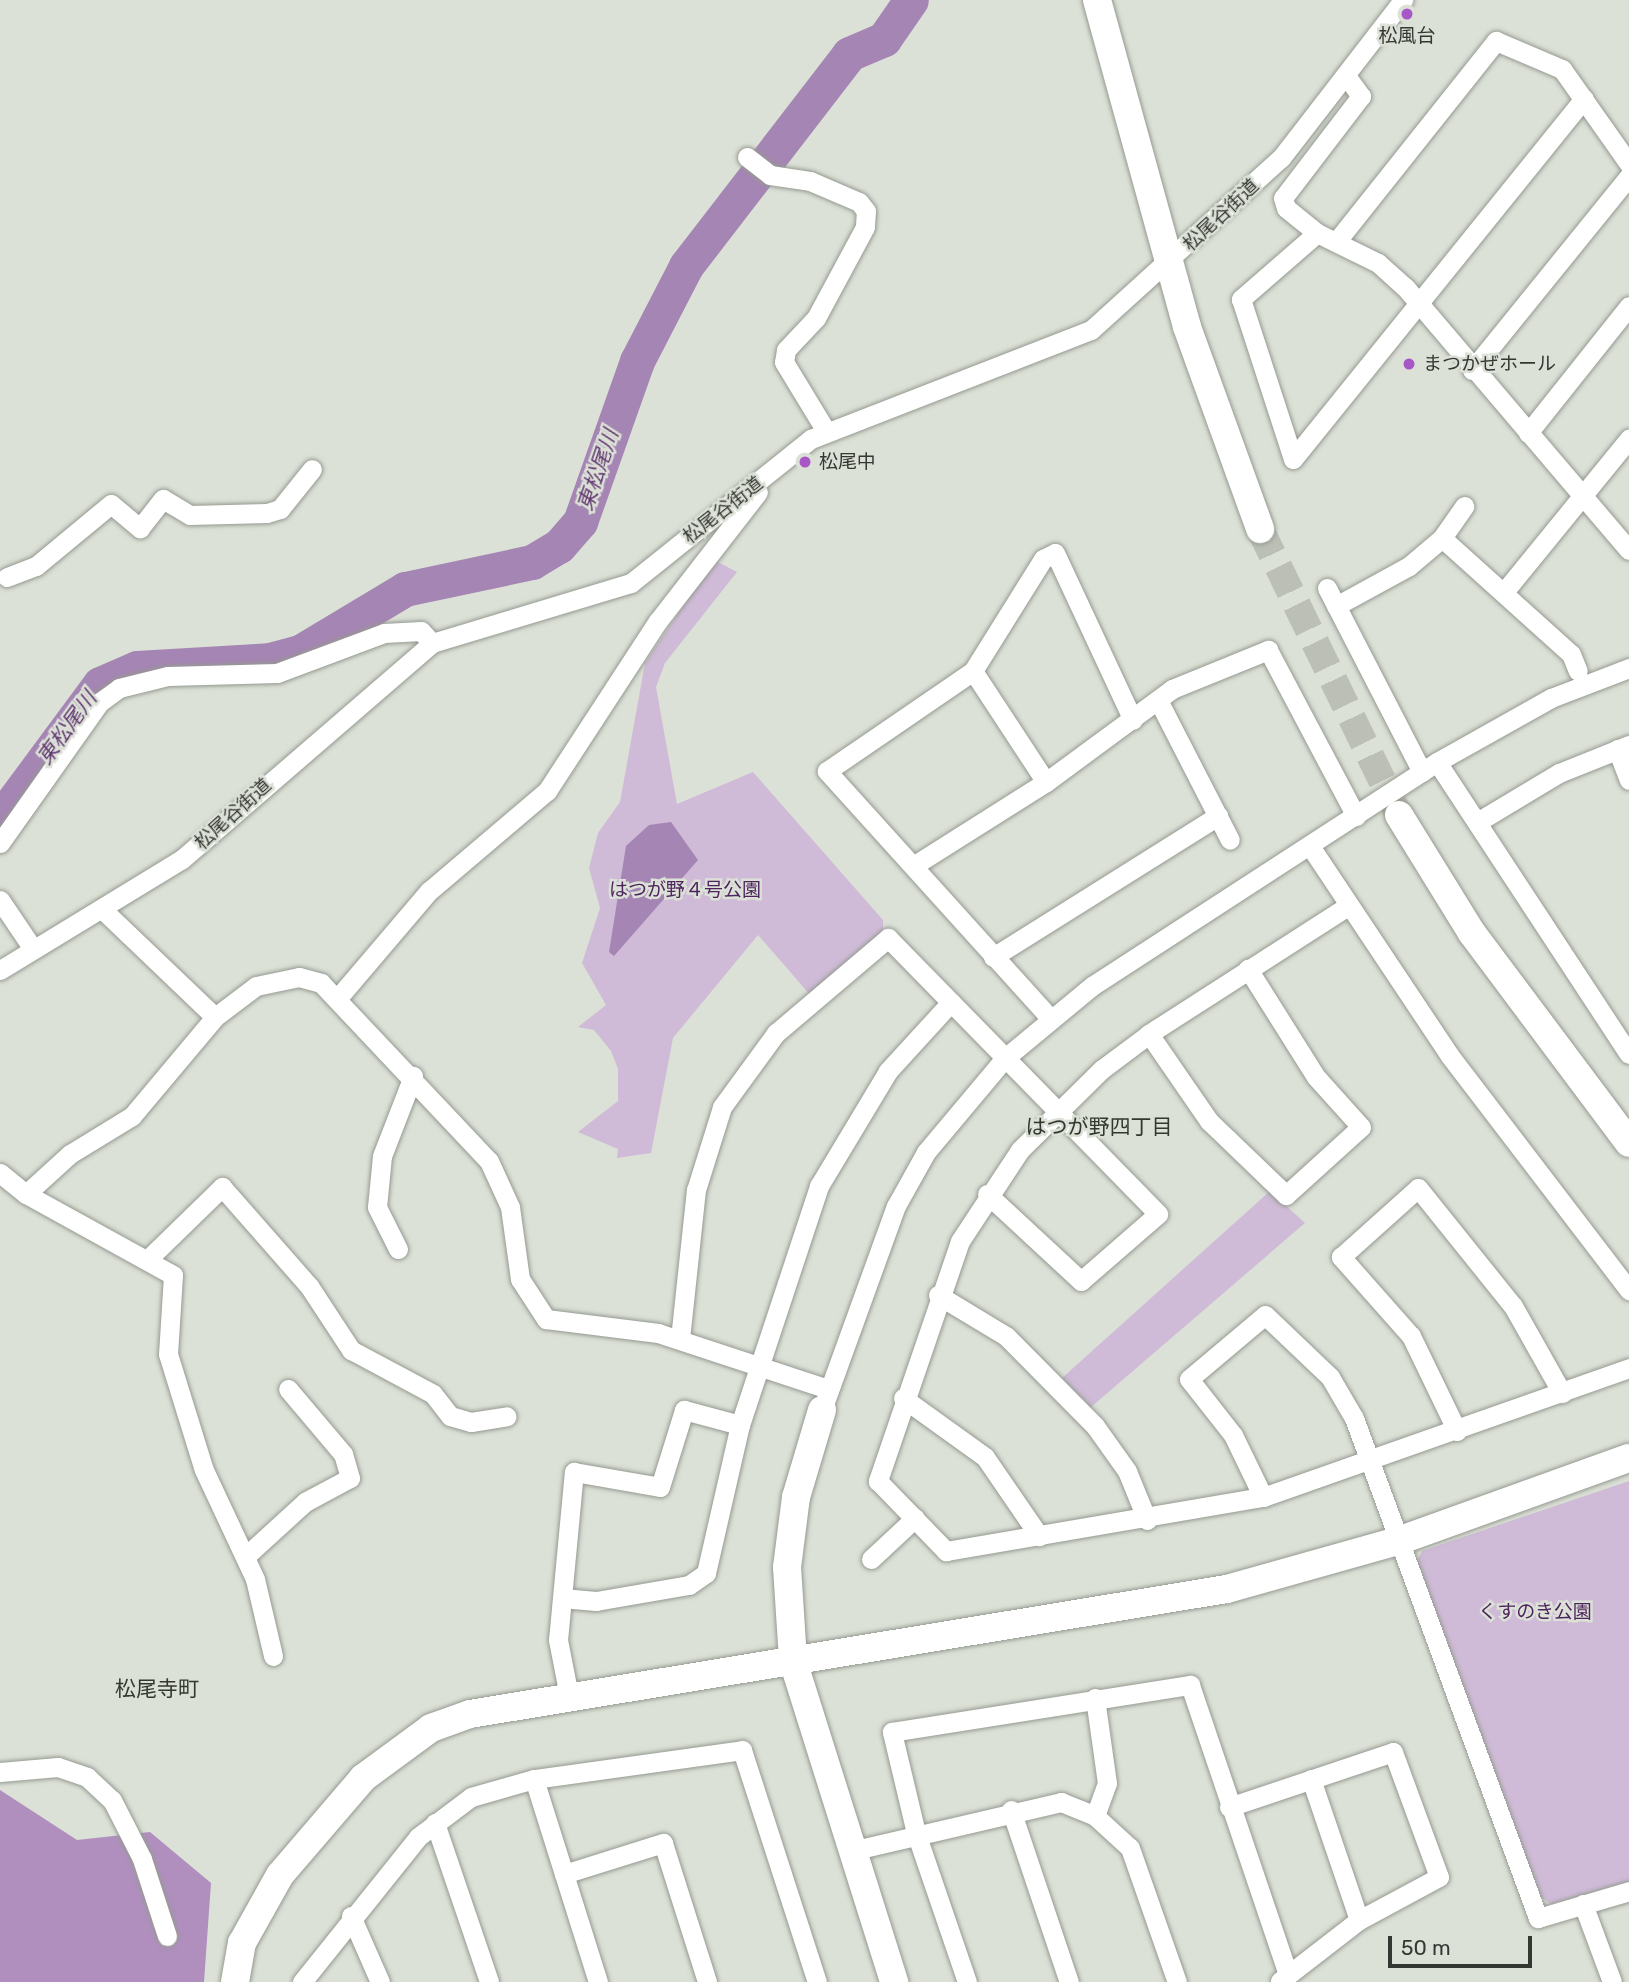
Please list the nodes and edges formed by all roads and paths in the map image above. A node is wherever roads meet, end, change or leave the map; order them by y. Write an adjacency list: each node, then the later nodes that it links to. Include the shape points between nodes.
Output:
1 (1097, 0): 10 (street)
2 (1403, 0): 3 (street, 松尾谷街道)
3 (1347, 77): 8 (street, via 1361,96 1283,198); 10 (street, 松尾谷街道, via 1281,158)
4 (1584, 99): 6 (street); 9 (street, via 1562,68 1496,41); 11 (street)
5 (747, 157): 14 (street, via 771,175 810,181 859,202 866,211 865,227 816,318 786,350 784,362)
6 (1629, 164)
7 (1629, 176): 13 (street)
8 (1317, 233): 9 (street); 11 (street, via 1241,299 1293,459)
9 (1336, 242): 11 (street, via 1378,263)
10 (1169, 263): 14 (street, 松尾谷街道, via 1079,335); 21 (street)
11 (1416, 303): 13 (street)
12 (1629, 306): 15 (street)
13 (1472, 370): 15 (street)
14 (826, 431): 17 (street, 松尾谷街道)
15 (1528, 433): 19 (street)
16 (1629, 439): 19 (street)
17 (778, 466): 28 (street, 松尾谷街道, via 631,583); 55 (street, via 658,621 547,791 429,891)
18 (312, 469): 24 (street, via 280,509 267,513 190,515 163,499 140,528 111,504 36,566)
19 (1580, 499): 23 (street); 26 (street)
20 (1464, 506): 22 (street)
21 (1260, 528)
22 (1442, 538): 26 (street); 27 (street, via 1409,566)
23 (1628, 553)
24 (7, 578)
25 (1327, 588): 27 (street)
26 (1504, 592): 33 (street, via 1571,654)
27 (1336, 606): 30 (street)
28 (432, 643): 45 (street, via 421,631 384,633 278,673 168,676 118,688 100,702); 50 (street, 松尾谷街道, via 182,859)
29 (1385, 658): 30 (street)
30 (1367, 668): 37 (street)
31 (1629, 668): 37 (street, via 1551,698)
32 (973, 671): 35 (street, via 1043,559 1055,553); 39 (street); 47 (street, via 822,765)
33 (1578, 671)
34 (1158, 700): 35 (street); 41 (street); 42 (street, via 1268,650)
35 (1133, 720): 39 (street)
36 (1623, 747): 38 (street); 43 (street, via 1559,773)
37 (1429, 767): 42 (street); 43 (street)
38 (1629, 780)
39 (1046, 782): 47 (street)
40 (1399, 814): 64 (street, via 1472,933)
41 (1218, 816): 44 (street); 52 (street)
42 (1356, 816): 46 (street)
43 (1479, 821): 60 (street)
44 (1230, 840)
45 (0, 843)
46 (1310, 846): 49 (street); 58 (street)
47 (913, 866): 52 (street)
48 (0, 900): 51 (street)
49 (1348, 905): 53 (street); 70 (street, via 1450,1056)
50 (104, 911): 51 (street, 松尾谷街道); 57 (street)
51 (33, 949): 54 (street, 松尾谷街道)
52 (993, 957): 58 (street)
53 (1248, 969): 59 (street); 59 (street, via 1317,1077 1361,1127 1286,1195 1209,1121)
54 (0, 970)
55 (337, 999): 57 (street, via 321,983 275,978); 62 (street)
56 (951, 1002): 61 (street); 72 (street, via 888,938 755,1056 722,1107 702,1161); 73 (street, via 888,1071 833,1156)
57 (215, 1017): 66 (street, via 132,1116 70,1154)
58 (1050, 1018): 61 (street)
59 (1149, 1034): 63 (street)
60 (1629, 1054)
61 (1006, 1057): 63 (street); 78 (street, via 926,1152 895,1206)
62 (413, 1076): 68 (street, via 382,1156 377,1207); 72 (street, via 489,1161 510,1207 520,1279 545,1319 633,1327)
63 (1059, 1109): 67 (street); 67 (street, via 1158,1213 1081,1281)
64 (1629, 1143)
65 (0, 1173): 66 (street)
66 (26, 1194): 69 (street)
67 (987, 1194): 71 (street)
68 (397, 1249)
69 (147, 1259): 79 (street, via 222,1187 309,1286 351,1350 433,1394 450,1416 471,1422); 89 (street, via 173,1275 168,1354 204,1470)
70 (1629, 1290)
71 (937, 1295): 77 (street); 86 (street, via 1006,1336 1095,1426 1128,1471)
72 (680, 1339): 73 (street)
73 (763, 1367): 78 (street); 80 (street)
74 (1629, 1368): 76 (street)
75 (288, 1390): 89 (street, via 342,1454 349,1478 305,1502)
76 (1562, 1393): 81 (street); 81 (street, via 1513,1306 1418,1188 1341,1257 1411,1336)
77 (903, 1398): 85 (street, via 878,1480); 87 (street, via 985,1457)
78 (825, 1400): 93 (street, via 796,1497 787,1567)
79 (507, 1416)
80 (740, 1425): 91 (street, via 716,1551 699,1580 596,1601); 91 (street, via 684,1410 660,1487 574,1472)
81 (1457, 1431): 83 (street)
82 (1629, 1458): 88 (street)
83 (1370, 1463): 84 (street); 84 (street, via 1330,1377 1265,1315 1189,1379 1233,1435); 88 (street)
84 (1263, 1497): 86 (street)
85 (915, 1518): 87 (street, via 946,1551); 90 (street)
86 (1147, 1521): 87 (street)
87 (1039, 1535)
88 (1398, 1541): 93 (street, via 1182,1598); 107 (street, via 1538,1918)
89 (247, 1555): 92 (street)
90 (871, 1559)
91 (562, 1598): 94 (street, via 558,1640)
92 (273, 1656)
93 (793, 1661): 94 (street); 104 (street)
94 (569, 1696): 112 (street, via 470,1714 395,1750 363,1778 280,1875 242,1943)
95 (1095, 1698): 99 (street, via 1190,1685); 101 (street, via 1107,1783); 103 (street, via 892,1732)
96 (0, 1772): 110 (street, via 58,1767 87,1777 112,1800 142,1859)
97 (534, 1779): 102 (street, via 471,1797); 105 (street); 118 (street, via 742,1750)
98 (1311, 1779): 99 (street); 109 (street); 109 (street, via 1393,1752 1438,1877)
99 (1229, 1807): 111 (street)
100 (1011, 1810): 101 (street, via 1061,1802); 103 (street); 121 (street)
101 (1095, 1816): 122 (street, via 1130,1848)
102 (435, 1824): 108 (street); 115 (street)
103 (916, 1833): 104 (street); 120 (street)
104 (851, 1851): 119 (street)
105 (564, 1874): 116 (street); 117 (street, via 663,1843)
106 (1629, 1891): 107 (street)
107 (1583, 1904): 123 (street)
108 (351, 1916): 113 (street); 114 (street)
109 (1359, 1920): 111 (street)
110 (167, 1936)
111 (1284, 1978)
112 (235, 1982)
113 (302, 1982)
114 (380, 1982)
115 (489, 1982)
116 (598, 1982)
117 (707, 1982)
118 (817, 1982)
119 (894, 1982)
120 (967, 1982)
121 (1069, 1982)
122 (1177, 1982)
123 (1612, 1982)

